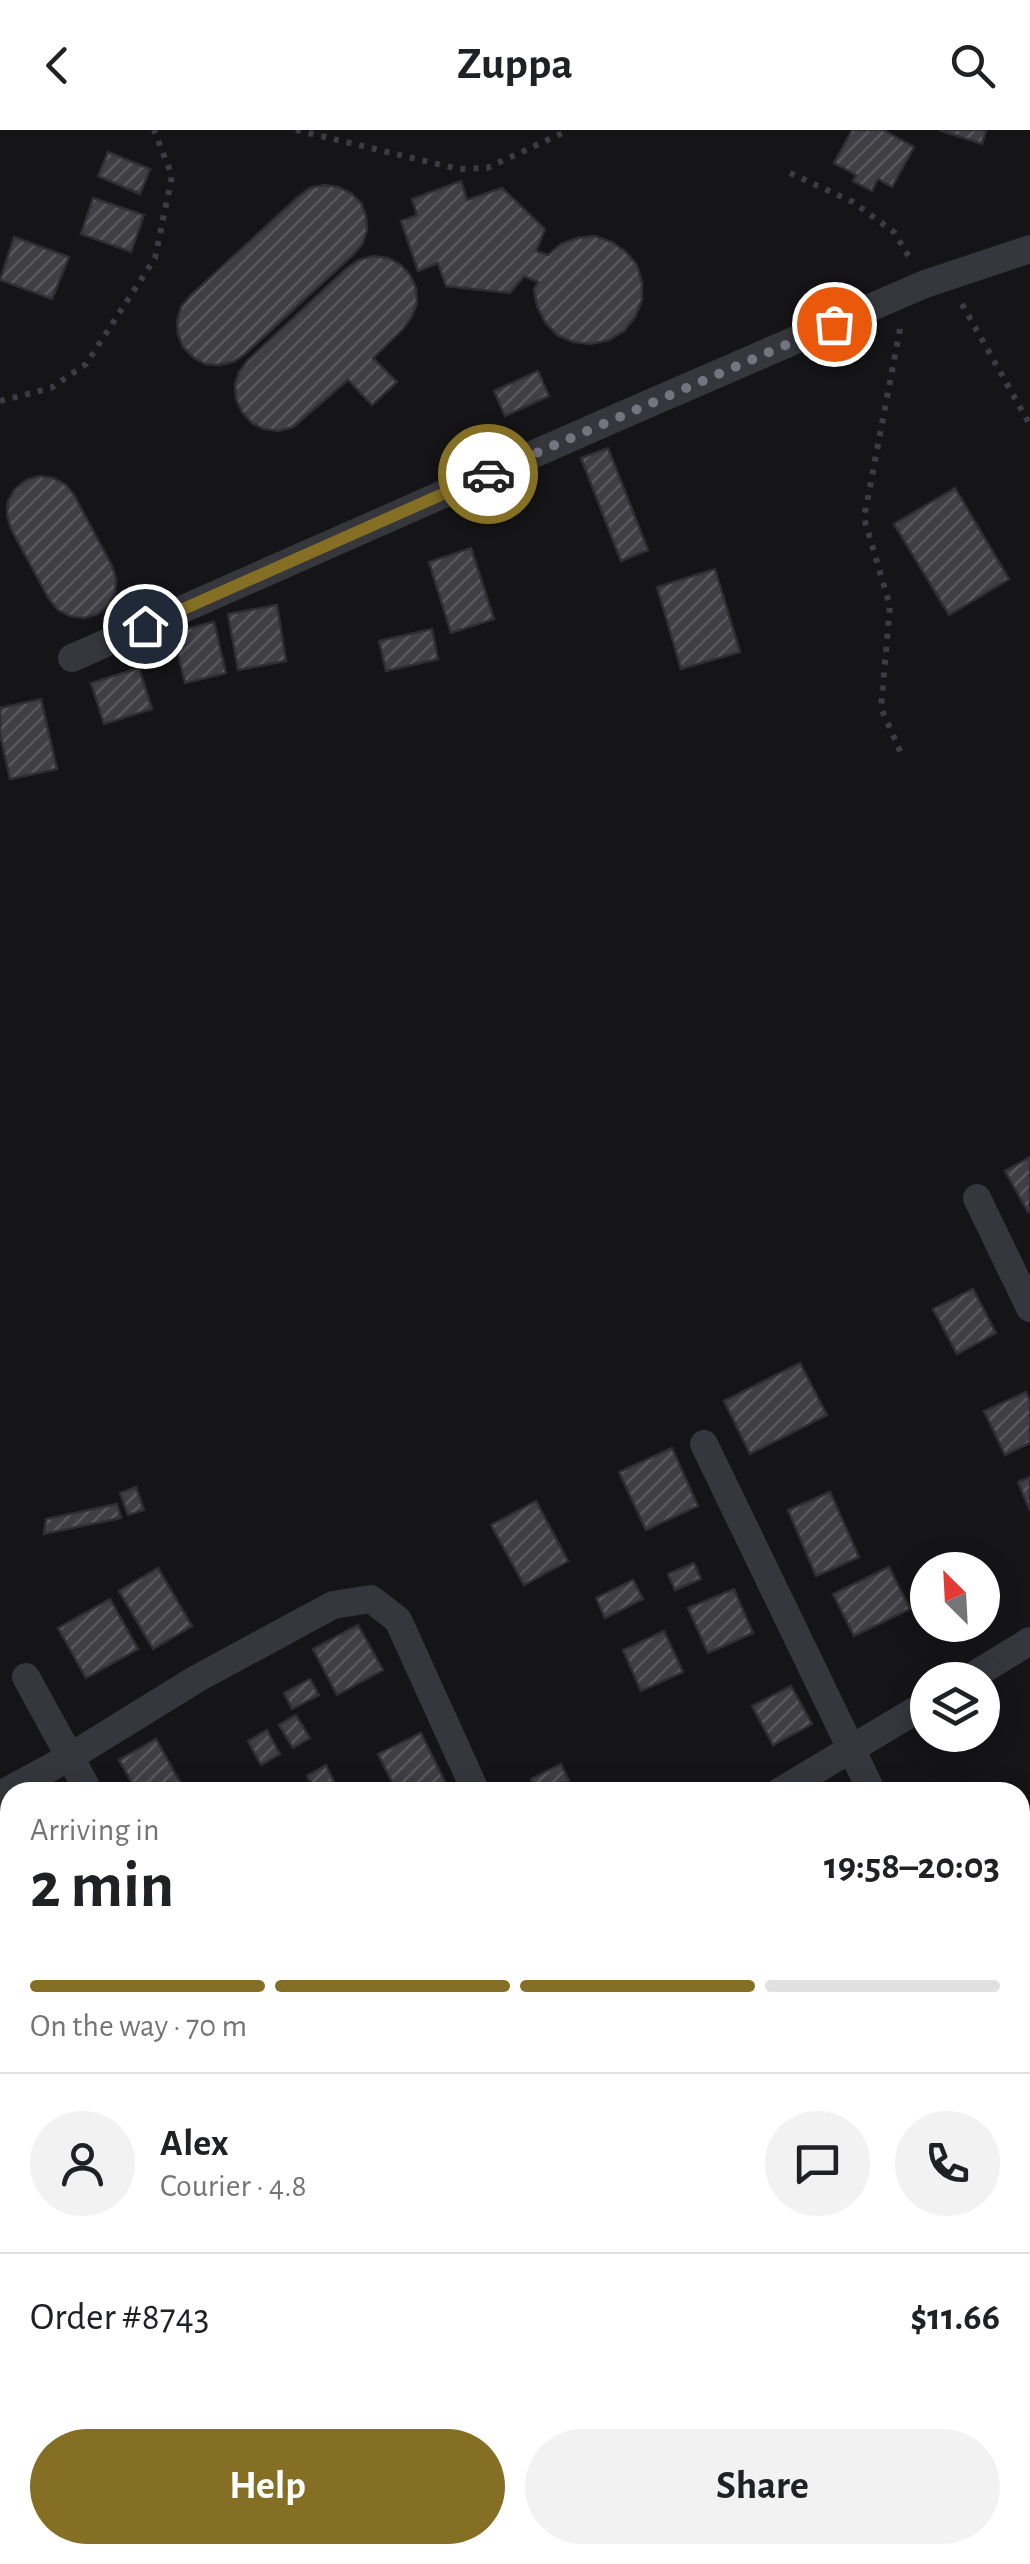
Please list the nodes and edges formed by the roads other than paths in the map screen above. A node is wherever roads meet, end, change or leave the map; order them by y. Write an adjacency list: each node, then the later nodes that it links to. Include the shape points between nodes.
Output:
1 (1030, 248): 2 (street, via 927,284)
2 (72, 658)
3 (977, 1198): 4 (street)
4 (1030, 1308)
5 (704, 1444): 10 (street)
6 (1030, 1641): 7 (street)
7 (996, 1662)
8 (26, 1677): 11 (street)
9 (910, 1714): 10 (street)
10 (851, 1750): 15 (street); 16 (street)
11 (70, 1758): 12 (street); 13 (street); 14 (street, via 333,1605 370,1599 398,1620)
12 (26, 1782)
13 (83, 1782)
14 (471, 1782)
15 (797, 1782)
16 (867, 1782)

